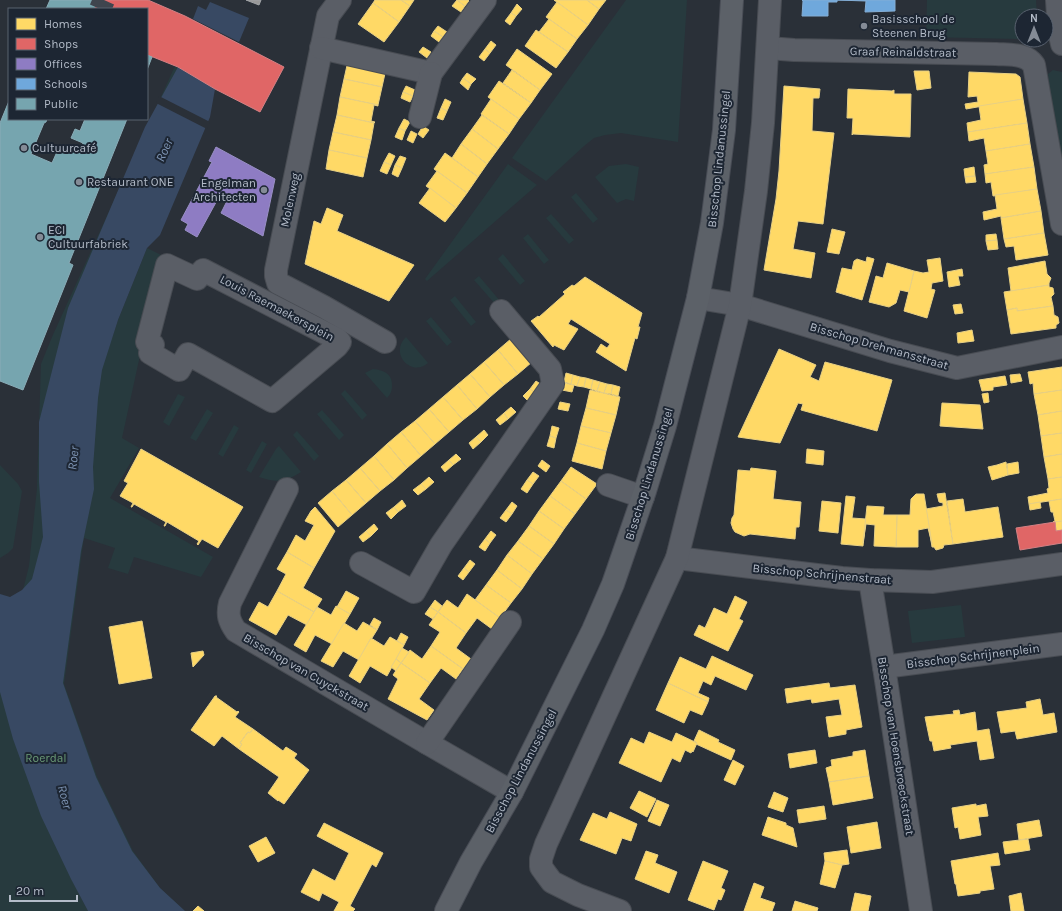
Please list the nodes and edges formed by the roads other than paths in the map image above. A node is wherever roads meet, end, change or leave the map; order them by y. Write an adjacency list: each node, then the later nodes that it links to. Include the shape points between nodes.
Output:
1 (340, 0): 7 (street, Molenweg, via 328,16)
2 (485, 0): 9 (street)
3 (732, 0): 12 (main road, Bisschop Lindanussingel, via 724,130 712,223)
4 (770, 0): 8 (street)
5 (1057, 0): 6 (street)
6 (1062, 44)
7 (321, 48): 9 (street); 16 (street, Molenweg, via 276,276 278,283)
8 (768, 48): 11 (street, Graaf Reinaldstraat, via 1018,55 1028,58 1034,65); 13 (street, via 756,191)
9 (431, 73): 10 (street)
10 (420, 117)
11 (1062, 224)
12 (698, 298): 13 (street, Bisschop Drehmansstraat); 20 (main road, Bisschop Lindanussingel, via 665,426)
13 (740, 306): 17 (street, Bisschop Drehmansstraat, via 890,351 957,368); 21 (street)
14 (501, 311): 22 (street, via 550,369 553,384 441,545 414,592)
15 (147, 342): 15 (street, Louis Raemaekersplein, via 152,345 150,354 179,370 188,354 272,401 340,342 204,270 197,279 167,265)
16 (385, 342)
17 (1062, 347)
18 (608, 485): 20 (street)
19 (287, 489): 28 (street, Bisschop van Cuyckstraat, via 230,603 230,621 236,631)
20 (643, 497): 29 (main road, Bisschop Lindanussingel, via 613,584 593,630)
21 (677, 558): 24 (street, Bisschop Schrijnenstraat); 31 (street, via 541,859 541,866 552,882)
22 (361, 562)
23 (1062, 564): 24 (street, Bisschop Schrijnenstraat, via 932,582)
24 (870, 580): 27 (street, Bisschop van Hoensbroeckstraat)
25 (510, 622): 28 (street)
26 (1062, 644): 27 (street, Bisschop Schrijnenplein)
27 (884, 667): 32 (street, Bisschop van Hoensbroeckstraat)
28 (427, 743): 29 (street, Bisschop van Cuyckstraat)
29 (512, 792): 30 (main road, Bisschop Lindanussingel)
30 (446, 911)
31 (620, 911)
32 (920, 911)

